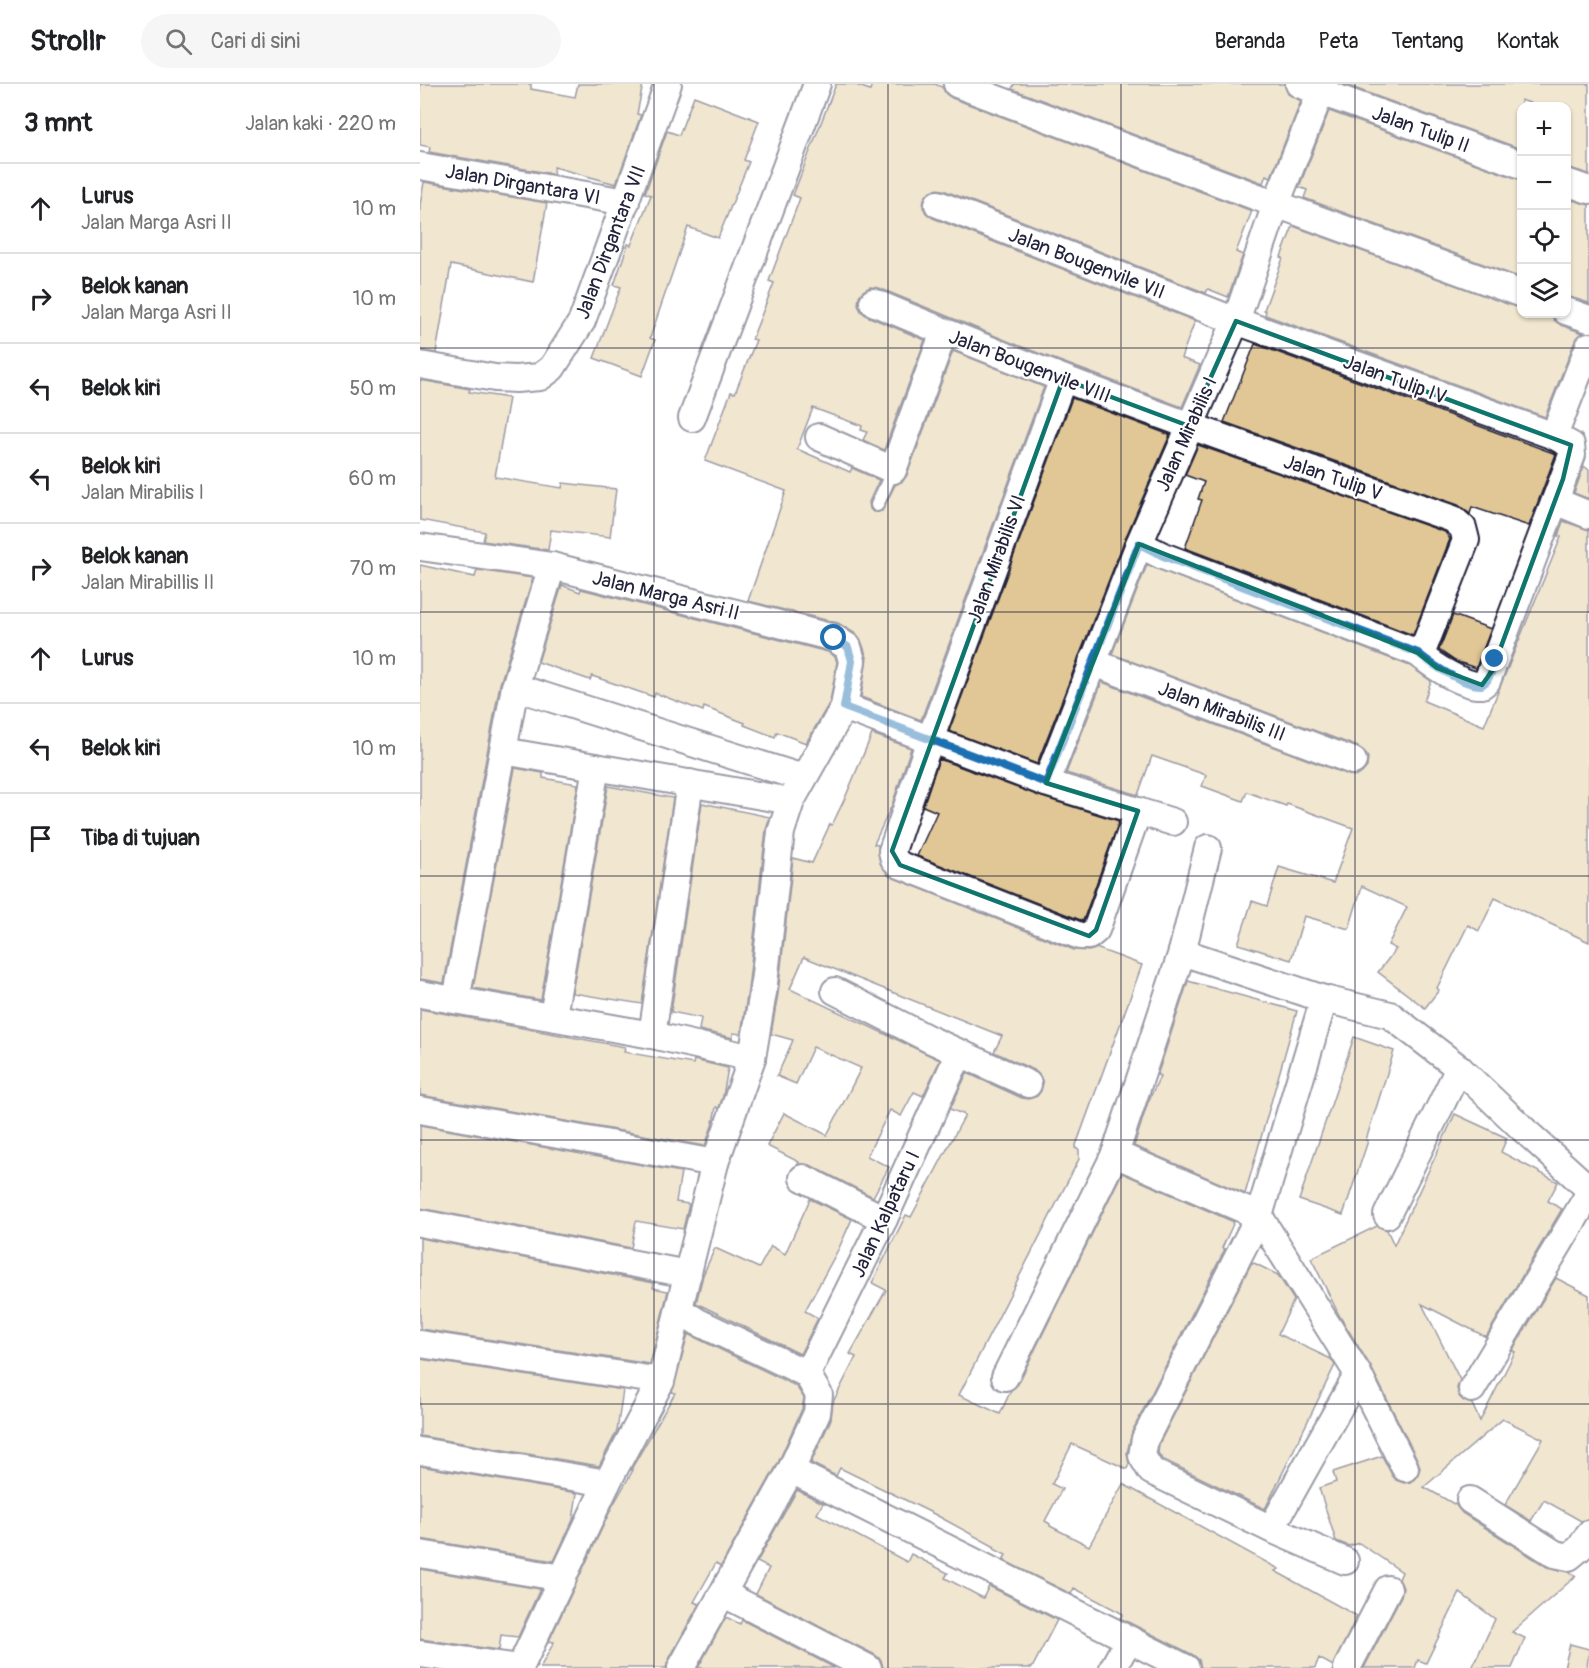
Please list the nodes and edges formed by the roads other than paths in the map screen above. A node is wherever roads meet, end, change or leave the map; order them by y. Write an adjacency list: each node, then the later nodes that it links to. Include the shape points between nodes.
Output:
1 (668, 84): 9 (street, Jalan Dirgantara VII)
2 (817, 84): 21 (street)
3 (957, 84): 11 (street)
4 (1315, 87): 5 (street, Jalan Tulip II); 11 (street, Jalan Mirabilis I)
5 (1517, 163)
6 (420, 165): 9 (street, Jalan Dirgantara VI)
7 (1571, 184): 8 (street)
8 (1589, 190)
9 (626, 202): 19 (street, Jalan Dirgantara VII, via 582,321 552,368 540,377 516,379)
10 (938, 204): 16 (street, Jalan Bougenvile VII)
11 (1276, 204): 12 (street); 16 (street, Jalan Mirabilis I)
12 (1517, 293)
13 (873, 302): 17 (street, Jalan Bougenvile VIII)
14 (1571, 312): 15 (street)
15 (1589, 319)
16 (1236, 321): 22 (street, Jalan Mirabilis I); 23 (street, Jalan Tulip IV)
17 (944, 332): 20 (street, Jalan Bougenvile VIII); 25 (street)
18 (1589, 346): 23 (street)
19 (420, 365)
20 (1063, 379): 22 (street, Jalan Bougenvile VIII); 36 (street, Jalan Mirabilis VI)
21 (692, 418)
22 (1189, 426): 29 (street, Jalan Mirabilis I); 32 (street, Jalan Tulip V, via 1453,519 1463,528 1466,540 1422,652)
23 (1554, 436): 26 (street, via 1572,449)
24 (819, 437): 25 (street)
25 (893, 470): 27 (lane)
26 (1555, 501): 28 (street); 32 (street, via 1487,681 1482,685 1469,683 1430,664)
27 (877, 505)
28 (1589, 515)
29 (1139, 544): 32 (street); 33 (street, Jalan Mirabilis I)
30 (420, 547): 31 (street, Jalan Marga Asri II)
31 (552, 566): 34 (street); 35 (street, Jalan Marga Asri II, via 834,638 848,647 852,661)
32 (1418, 653)
33 (1092, 662): 38 (street, Jalan Mirabilis III); 42 (street, Jalan Mirabilis I)
34 (515, 687): 37 (street); 40 (street)
35 (844, 707): 36 (street); 40 (street)
36 (930, 740): 42 (street); 44 (street, Jalan Mirabilis VI, via 892,851 894,859 900,865 1080,936 1089,936 1096,930)
37 (503, 751): 39 (street); 51 (street)
38 (1353, 760)
39 (596, 767): 41 (street); 52 (street)
40 (803, 778): 43 (street)
41 (690, 783): 43 (street); 53 (street)
42 (1046, 783): 44 (street)
43 (790, 801): 55 (street, via 781,832 764,992)
44 (1138, 811): 45 (street)
45 (1173, 822)
46 (1208, 848): 47 (street)
47 (1182, 952): 50 (street); 59 (street)
48 (835, 991): 54 (street)
49 (420, 994): 51 (street)
50 (1324, 999): 56 (street, via 1390,1015); 65 (street)
51 (456, 1000): 52 (street)
52 (553, 1016): 53 (street)
53 (652, 1035): 55 (street)
54 (961, 1053): 57 (street); 66 (street, Jalan Kalpataru I)
55 (752, 1058): 60 (street)
56 (1459, 1068): 62 (street); 64 (street)
57 (1028, 1084)
58 (420, 1110): 60 (street)
59 (1115, 1154): 65 (street); 73 (street)
60 (715, 1163): 68 (street)
61 (803, 1178): 66 (street)
62 (1589, 1189)
63 (1589, 1194): 75 (street)
64 (1387, 1215)
65 (1259, 1216): 72 (street); 81 (street, via 1145,1439 1142,1456 1151,1471)
66 (884, 1219): 71 (street, Jalan Kalpataru I)
67 (420, 1223): 68 (street)
68 (688, 1274): 69 (street)
69 (678, 1310): 71 (street); 74 (street)
70 (420, 1344): 74 (street)
71 (807, 1374): 78 (street, via 819,1395 817,1413)
72 (1358, 1374): 77 (street); 81 (street)
73 (1005, 1377)
74 (661, 1381): 79 (street)
75 (1472, 1389)
76 (420, 1451): 79 (street)
77 (1404, 1468)
78 (791, 1470): 87 (street); 88 (street)
79 (607, 1483): 85 (street)
80 (1470, 1500): 82 (street, via 1555,1554 1569,1557)
81 (1271, 1529): 84 (street)
82 (1589, 1534)
83 (420, 1554): 85 (street)
84 (1345, 1561)
85 (563, 1578): 90 (street)
86 (1388, 1590): 95 (street)
87 (723, 1594): 91 (street); 92 (street)
88 (1129, 1639): 93 (street); 94 (street)
89 (420, 1654): 90 (street)
90 (520, 1668)
91 (681, 1668)
92 (868, 1668)
93 (1113, 1668)
94 (1186, 1668)
95 (1347, 1668)

